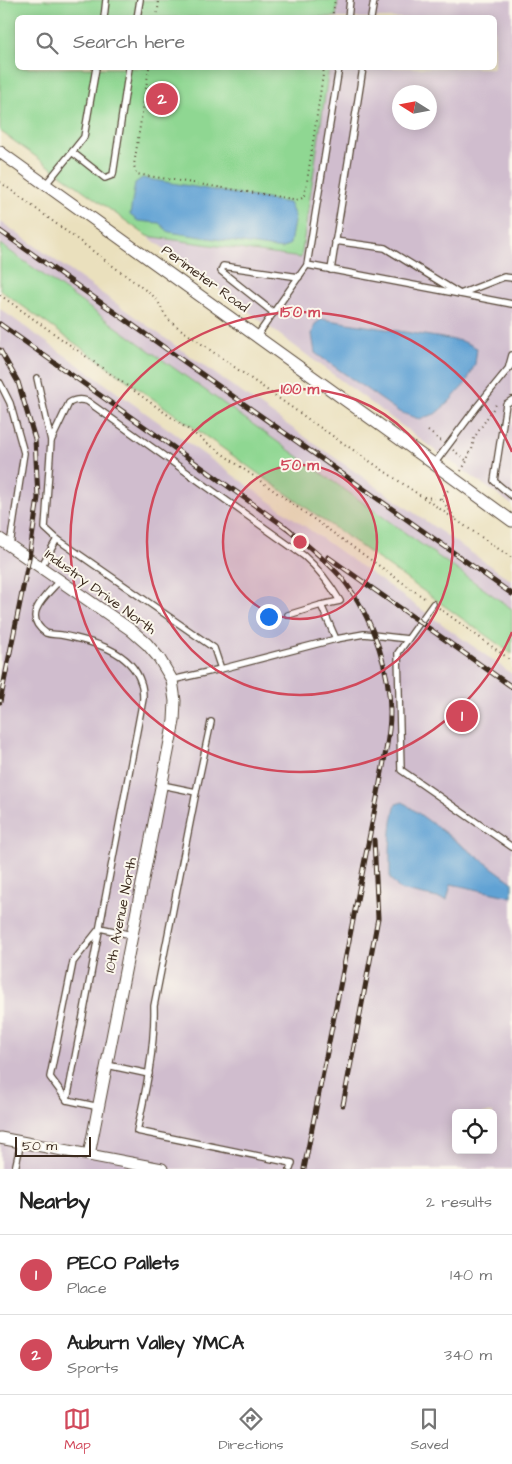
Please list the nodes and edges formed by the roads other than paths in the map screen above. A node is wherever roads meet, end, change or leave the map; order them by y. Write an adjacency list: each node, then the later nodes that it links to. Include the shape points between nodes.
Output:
1 (106, 0): 5 (lane)
2 (140, 0): 6 (lane)
3 (350, 0): 7 (lane)
4 (374, 0): 8 (lane)
5 (104, 15)
6 (138, 15)
7 (348, 15)
8 (372, 15)
9 (96, 70): 14 (lane, via 84,137)
10 (129, 70): 14 (lane, via 113,175 105,178)
11 (340, 70): 17 (lane)
12 (363, 70): 16 (lane)
13 (0, 152): 15 (street, Perimeter Road)
14 (72, 152): 15 (lane)
15 (46, 184): 24 (street, Perimeter Road)
16 (335, 241): 18 (lane); 21 (lane, via 385,248)
17 (307, 266): 18 (lane); 19 (lane)
18 (331, 270): 21 (lane)
19 (299, 277): 23 (lane); 23 (lane, via 223,266 221,271)
20 (512, 278): 21 (lane, via 504,277)
21 (460, 294): 22 (lane)
22 (512, 304)
23 (274, 313): 24 (lane)
24 (258, 336): 31 (street, Perimeter Road)
25 (512, 355): 26 (lane)
26 (511, 366): 31 (lane)
27 (37, 378): 30 (lane)
28 (0, 383): 35 (lane, via 10,403 24,454)
29 (512, 400): 32 (lane, via 506,404 494,481)
30 (51, 441): 34 (lane, via 45,528); 39 (lane, via 69,402 86,401 304,556 329,582 340,601)
31 (434, 464): 33 (street, Perimeter Road)
32 (512, 496)
33 (512, 521)
34 (57, 539): 36 (lane); 43 (lane, via 214,648)
35 (5, 542): 36 (street, Industry Drive North)
36 (41, 567): 37 (street, Industry Drive North)
37 (60, 580): 44 (street, Industry Drive North, via 140,637 159,658); 49 (lane, via 37,606 35,618 40,629 114,651 126,659 142,684 143,699)
38 (433, 604): 42 (lane)
39 (321, 605): 40 (lane); 41 (lane)
40 (288, 615)
41 (336, 639): 42 (lane, via 364,634); 43 (lane)
42 (408, 639): 48 (lane, via 398,653 402,770)
43 (221, 669): 44 (lane)
44 (172, 680): 46 (street, 10th Avenue North, via 175,712)
45 (211, 722): 47 (lane)
46 (162, 785): 47 (lane); 50 (street, 10th Avenue North)
47 (196, 792): 52 (lane, via 154,1006)
48 (512, 846)
49 (100, 928): 50 (lane); 53 (lane); 53 (lane, via 73,962 50,1077)
50 (132, 935): 51 (street, 10th Avenue North)
51 (107, 1065): 52 (lane); 54 (street, 10th Avenue North)
52 (149, 1074): 60 (lane, via 138,1131 292,1163)
53 (68, 1100): 54 (lane)
54 (99, 1107): 57 (street, 10th Avenue North)
55 (0, 1138): 56 (street)
56 (21, 1142): 57 (street); 58 (lane)
57 (89, 1155): 59 (street)
58 (15, 1169)
59 (162, 1169)
60 (290, 1169)

